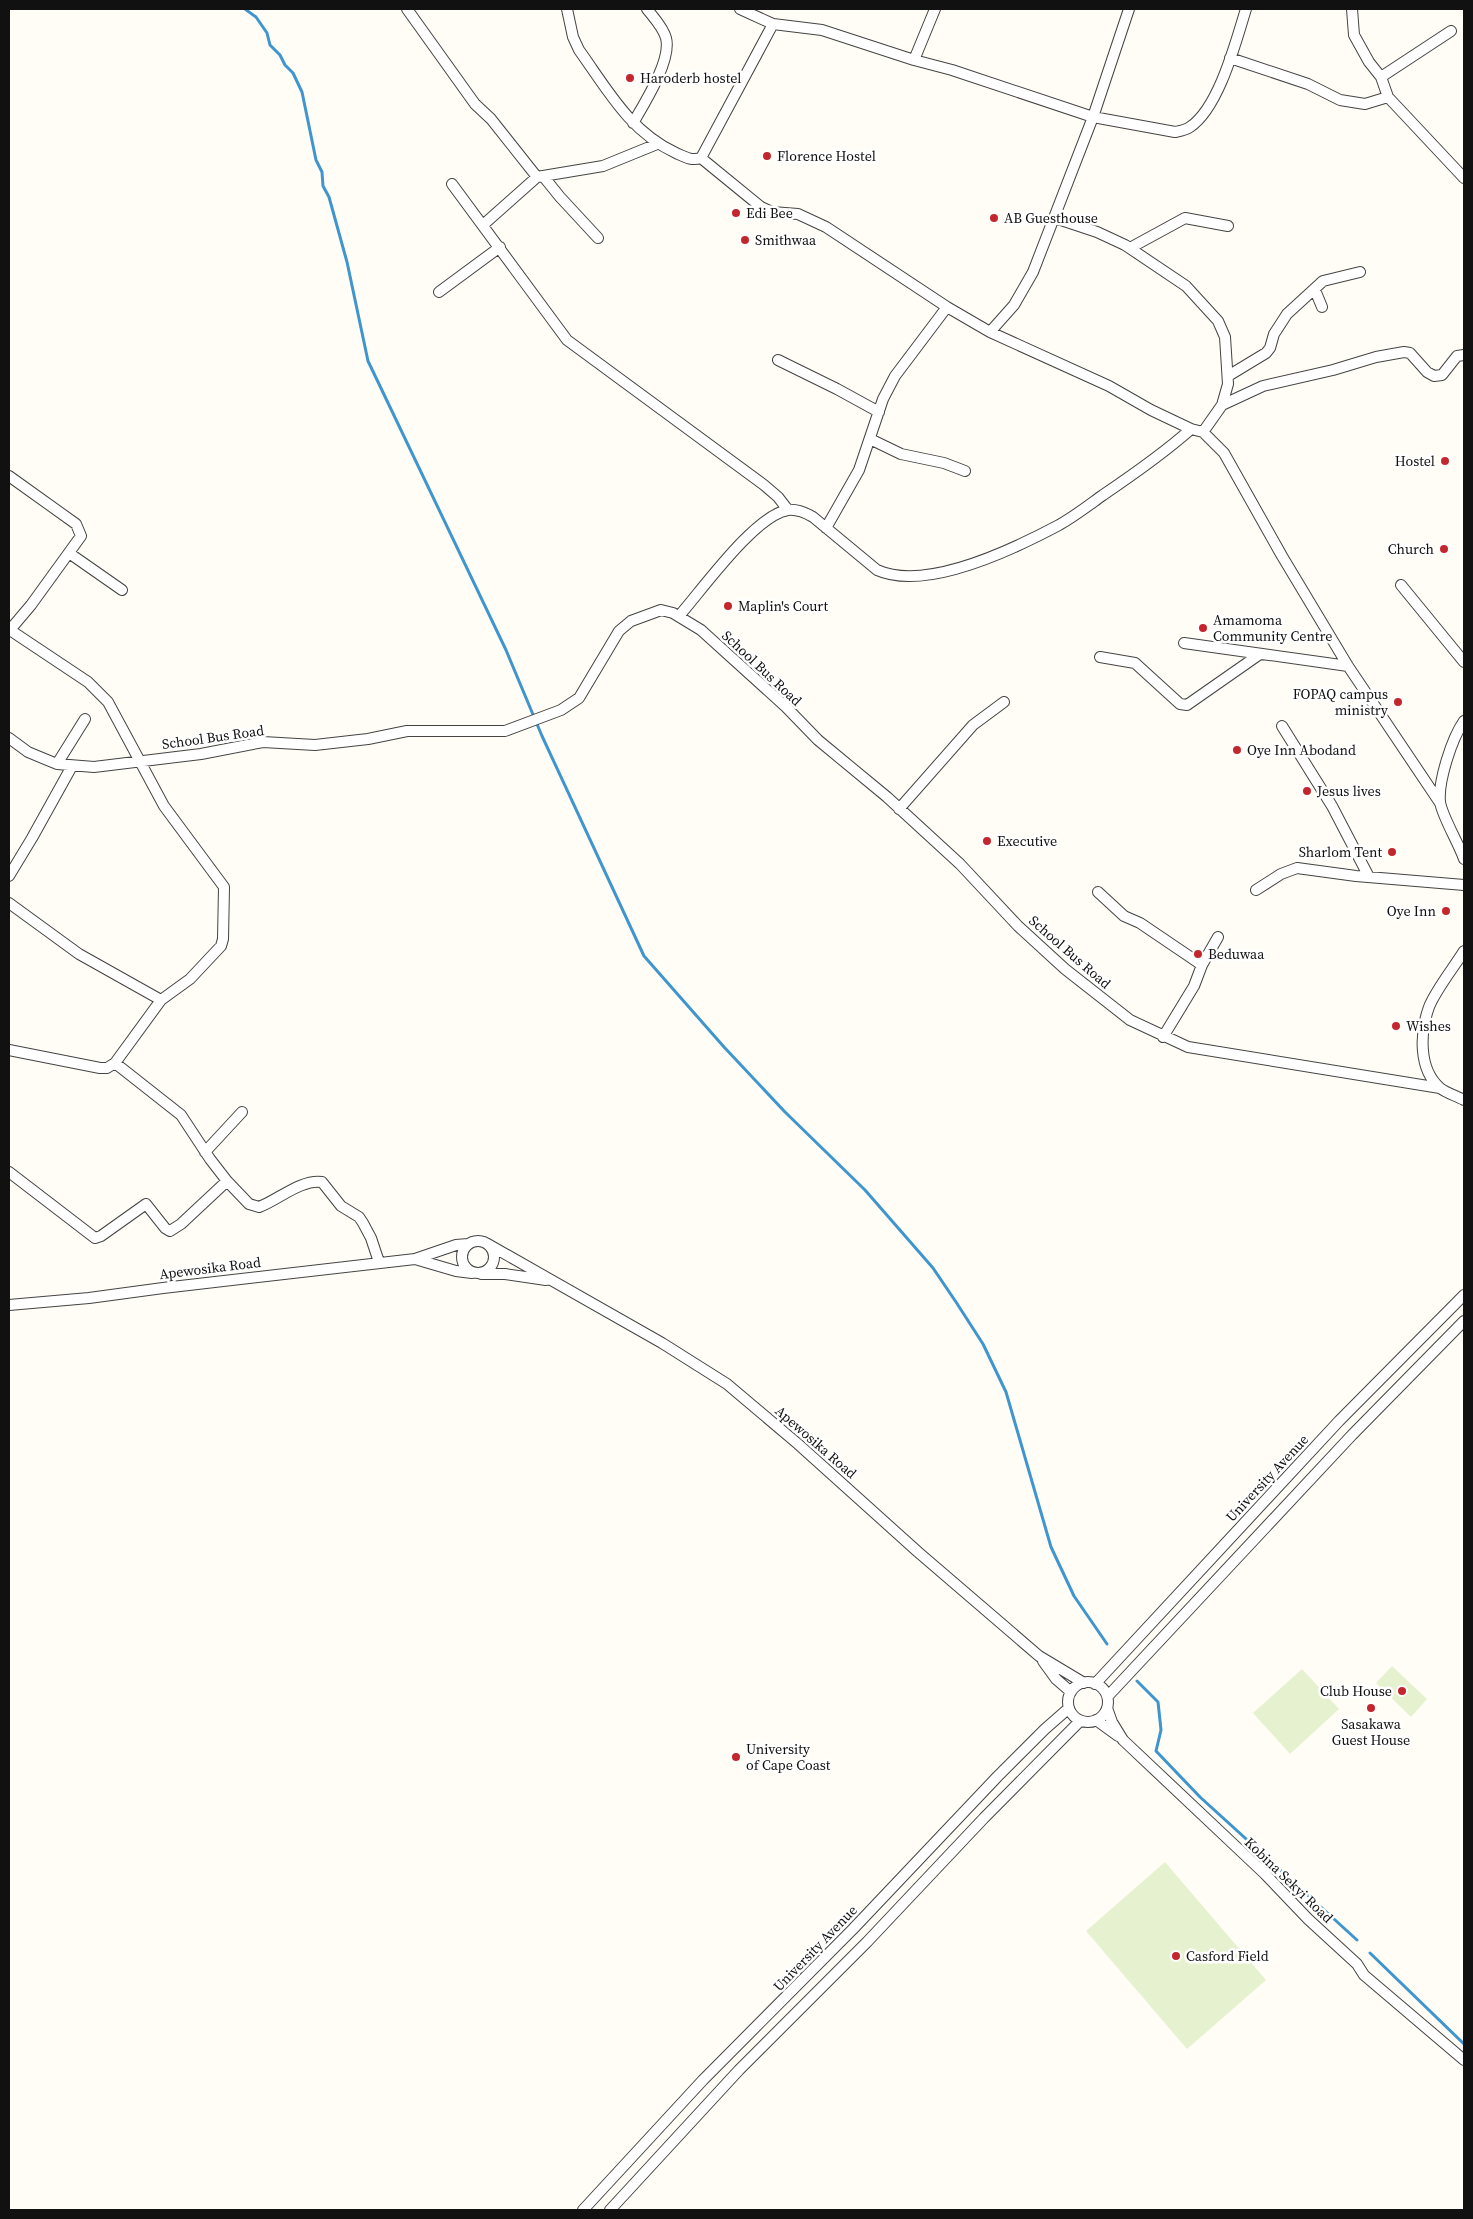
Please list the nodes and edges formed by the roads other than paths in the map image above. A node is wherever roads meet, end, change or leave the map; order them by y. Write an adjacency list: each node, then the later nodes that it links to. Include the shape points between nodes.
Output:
1 (407, 9): 19 (street, via 475,104)
2 (567, 9): 16 (street, via 572,37 579,50)
3 (647, 9): 16 (street, via 663,30 667,50)
4 (740, 9): 9 (street)
5 (935, 9): 12 (street)
6 (1129, 9): 15 (street)
7 (1246, 9): 11 (street)
8 (1352, 9): 13 (street, via 1354,35)
9 (773, 24): 12 (street, via 822,30); 18 (street)
10 (1451, 30): 13 (street)
11 (1230, 58): 14 (street, via 1308,84 1340,100 1365,104); 15 (street, via 1212,101 1198,121 1188,128 1175,132)
12 (914, 60): 15 (street)
13 (1381, 77): 14 (street)
14 (1388, 97): 20 (street)
15 (1093, 117): 22 (street)
16 (633, 124): 17 (street)
17 (657, 144): 18 (street, via 689,159); 19 (street, via 603,166)
18 (701, 158): 31 (street, via 760,207 772,212 798,214 826,227)
19 (540, 176): 23 (street); 25 (street)
20 (1464, 178)
21 (452, 184): 23 (street)
22 (1055, 218): 27 (street, via 1097,232); 33 (street, via 1033,272 1014,305)
23 (483, 224): 26 (street)
24 (1228, 226): 27 (street, via 1185,218)
25 (598, 238)
26 (500, 248): 30 (street); 44 (street, via 567,340 764,484)
27 (1130, 248): 36 (street, via 1186,286 1218,321 1225,337)
28 (1360, 272): 29 (street, via 1323,281)
29 (1315, 290): 32 (street); 36 (street, via 1287,314 1266,353)
30 (439, 292)
31 (947, 307): 33 (street); 38 (street, via 895,376)
32 (1322, 307)
33 (990, 332): 39 (street, via 1109,386)
34 (1464, 355): 37 (street, via 1457,356 1442,375 1434,376 1410,353 1376,357 1263,386)
35 (778, 360): 38 (street)
36 (1228, 376): 37 (street)
37 (1222, 405): 40 (street)
38 (878, 412): 41 (street)
39 (1192, 429): 40 (street); 45 (street, via 1163,454 1060,524 960,568 940,573 889,576)
40 (1204, 432): 55 (street, via 1224,453)
41 (870, 439): 42 (street, via 901,454); 45 (street, via 859,470)
42 (965, 471)
43 (9, 476): 46 (street, via 76,524 81,536)
44 (788, 510): 45 (street, via 803,511); 49 (street, via 775,515 744,540)
45 (826, 528)
46 (69, 553): 48 (street); 50 (street)
47 (1401, 585): 54 (street)
48 (122, 590)
49 (679, 616): 61 (street, School Bus Road, via 660,610 631,621 619,631 579,698 533,722 498,731 407,731 315,745 263,742 202,754); 65 (street, School Bus Road, via 702,630 818,740)
50 (10, 630): 61 (street, via 88,682 108,702)
51 (1184, 643): 52 (street)
52 (1260, 654): 53 (street, via 1187,705 1180,704 1135,663); 55 (street)
53 (1100, 657)
54 (1464, 662)
55 (1348, 666): 64 (street)
56 (1004, 702): 65 (street, via 973,725)
57 (85, 719): 62 (street)
58 (1464, 721): 64 (street, via 1443,775)
59 (1282, 726): 68 (street, via 1332,806)
60 (9, 738): 62 (street, School Bus Road, via 28,752)
61 (140, 760): 63 (street, School Bus Road, via 94,767); 76 (street, via 164,806 225,890 221,946 190,979)
62 (57, 764): 63 (street, School Bus Road)
63 (72, 766): 67 (street)
64 (1440, 803): 66 (street)
65 (899, 809): 77 (street, School Bus Road, via 960,864 1018,926 1065,969 1130,1020)
66 (1464, 859)
67 (9, 876)
68 (1370, 877): 69 (street); 70 (street, via 1297,868)
69 (1464, 885)
70 (1256, 890)
71 (1098, 892): 75 (street, via 1124,916 1140,923)
72 (9, 903): 76 (street, via 79,954)
73 (1218, 937): 75 (street)
74 (1464, 951): 80 (street, via 1429,1006 1424,1030 1423,1056 1428,1072)
75 (1202, 965): 77 (street, via 1194,986)
76 (161, 1000): 79 (street)
77 (1163, 1037): 80 (street, School Bus Road, via 1197,1048)
78 (9, 1050): 79 (street, via 100,1068)
79 (115, 1064): 83 (street, via 181,1115)
80 (1440, 1088): 81 (street)
81 (1463, 1097)
82 (242, 1112): 83 (street)
83 (205, 1152): 85 (street)
84 (9, 1172): 85 (street, via 94,1238 146,1204 170,1231)
85 (227, 1181): 89 (street, via 249,1204 259,1208 296,1188 322,1182 341,1206 359,1217)
86 (486, 1243): 87 (street); 90 (street, via 494,1258 491,1267); 91 (street, Apewosika Road)
87 (468, 1244): 88 (street, Apewosika Road); 90 (street, via 462,1251 462,1260 466,1268)
88 (415, 1259): 89 (street, Apewosika Road); 90 (street, Apewosika Road, via 456,1271)
89 (379, 1262): 93 (street, Apewosika Road)
90 (476, 1273): 91 (street, Apewosika Road)
91 (552, 1280): 95 (street, Apewosika Road, via 727,1384)
92 (1464, 1295): 97 (street, University Avenue, via 1339,1420)
93 (9, 1305)
94 (1464, 1321): 99 (street, via 1352,1435)
95 (1039, 1656): 96 (street); 98 (street, via 1056,1679)
96 (1084, 1683): 97 (street); 98 (street)
97 (1095, 1684): 99 (street)
98 (1071, 1692): 100 (street)
99 (1108, 1696): 101 (street)
100 (1069, 1708): 102 (street, via 1071,1714); 106 (street, University Avenue, via 997,1777 853,1929 703,2080)
101 (1107, 1708): 103 (street); 104 (street, Kobina Sekyi Road)
102 (1080, 1720): 103 (street); 107 (street, via 733,2076)
103 (1096, 1720): 104 (street)
104 (1123, 1740): 105 (street, Kobina Sekyi Road, via 1265,1874 1357,1964 1364,1975)
105 (1464, 2060)
106 (583, 2210)
107 (610, 2210)

